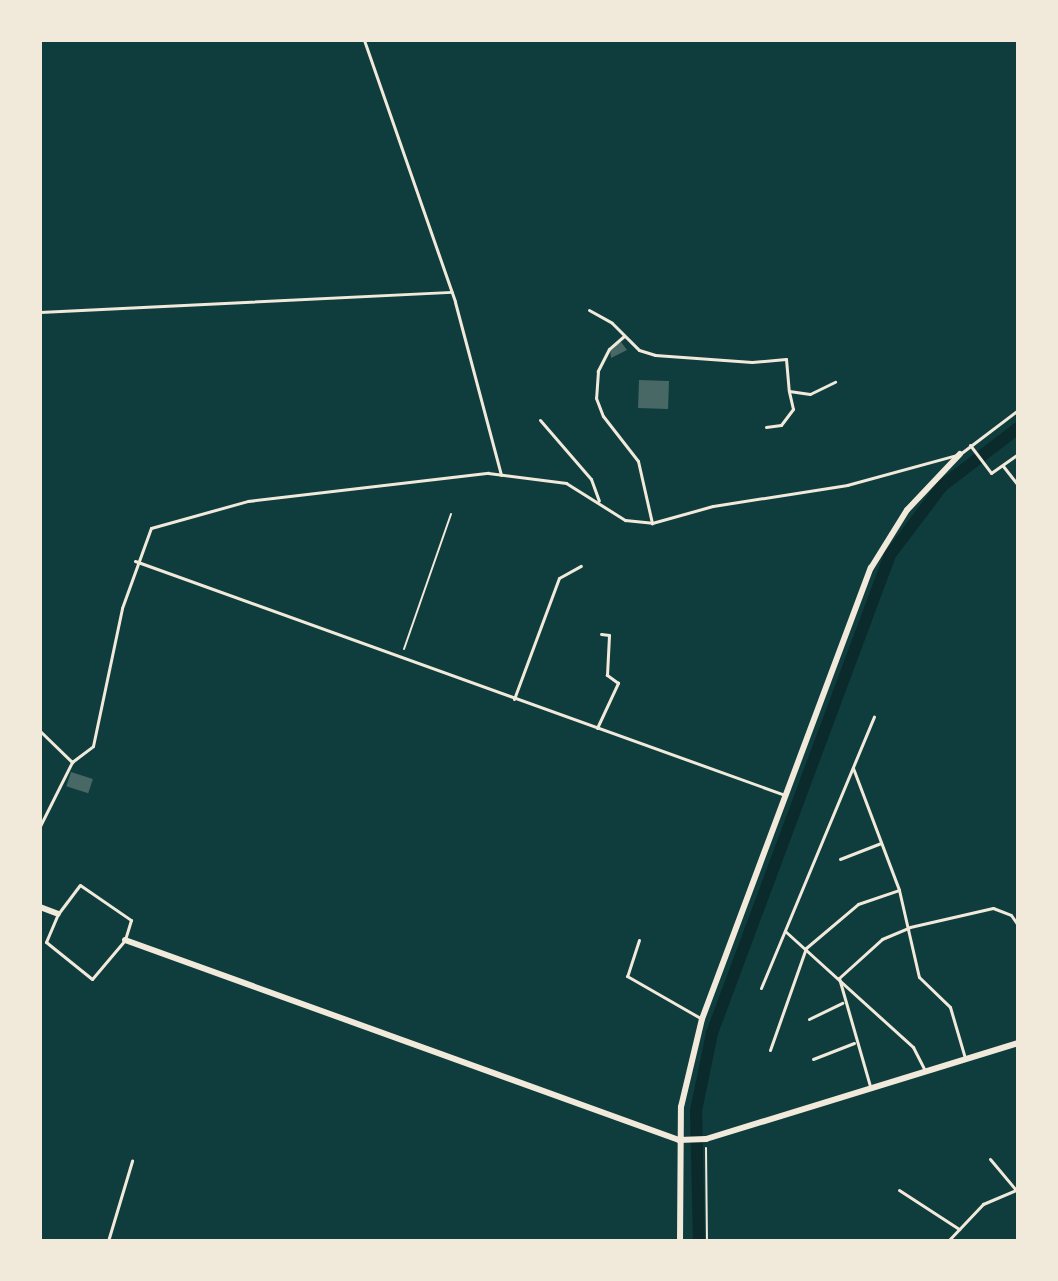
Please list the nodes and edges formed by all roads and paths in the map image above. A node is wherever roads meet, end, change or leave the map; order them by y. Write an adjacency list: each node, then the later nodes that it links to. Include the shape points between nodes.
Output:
1 (364, 40): 2 (lane)
2 (452, 292): 4 (lane); 15 (lane)
3 (589, 310): 5 (lane)
4 (40, 312)
5 (624, 336): 7 (lane, via 639,350 655,355 752,362 786,359); 19 (lane, via 609,349 598,371 596,398 603,416 638,461)
6 (835, 382): 7 (lane, via 810,394)
7 (789, 391): 10 (lane, via 793,409 781,425)
8 (1018, 410): 11 (lane)
9 (540, 420): 17 (lane, via 591,479)
10 (766, 427)
11 (970, 445): 12 (lane); 14 (lane, via 991,473)
12 (960, 454): 19 (lane, via 847,485 713,506); 30 (street, via 907,510 871,568)
13 (1018, 454): 14 (lane)
14 (1002, 465): 16 (lane)
15 (501, 475): 17 (lane, via 566,483); 20 (lane, via 248,501 151,528)
16 (1018, 485)
17 (599, 501): 19 (lane, via 625,520)
18 (451, 514): 23 (path)
19 (652, 523)
20 (135, 561): 23 (lane); 28 (lane, via 100,726 93,746)
21 (581, 566): 24 (lane, via 559,578)
22 (601, 634): 26 (lane, via 609,635 607,675 618,683)
23 (400, 657): 24 (lane)
24 (514, 699): 26 (lane)
25 (874, 717): 29 (lane)
26 (597, 728): 30 (lane)
27 (40, 731): 28 (lane)
28 (72, 762): 31 (lane)
29 (853, 768): 32 (lane); 39 (lane)
30 (785, 795): 46 (street)
31 (40, 826)
32 (881, 843): 33 (lane); 34 (lane)
33 (840, 859)
34 (899, 890): 38 (lane); 42 (lane, via 858,904)
35 (40, 907): 36 (street)
36 (58, 914): 40 (lane, via 80,885 131,920); 40 (lane, via 46,942 92,979)
37 (1018, 925): 38 (lane, via 1011,915 993,908)
38 (910, 927): 43 (lane, via 882,939); 51 (lane, via 919,977 950,1007)
39 (785, 931): 42 (lane); 44 (lane)
40 (125, 940): 56 (street)
41 (639, 940): 46 (lane, via 627,976)
42 (806, 948): 43 (lane); 50 (lane)
43 (839, 978): 45 (lane); 53 (lane, via 913,1047)
44 (761, 988)
45 (843, 1002): 47 (lane); 48 (lane)
46 (702, 1019): 56 (street, via 686,1070)
47 (809, 1019)
48 (856, 1042): 52 (lane); 54 (lane)
49 (1018, 1043): 51 (street)
50 (770, 1050)
51 (965, 1058): 53 (street)
52 (813, 1059)
53 (925, 1071): 54 (street)
54 (870, 1087): 55 (street)
55 (706, 1139): 56 (street); 64 (path)
56 (679, 1140): 63 (street)
57 (990, 1159): 59 (lane)
58 (132, 1161): 62 (lane)
59 (1016, 1189): 61 (lane, via 983,1204)
60 (899, 1190): 61 (lane)
61 (959, 1229): 65 (lane)
62 (108, 1241)
63 (680, 1241)
64 (707, 1241)
65 (948, 1241)

